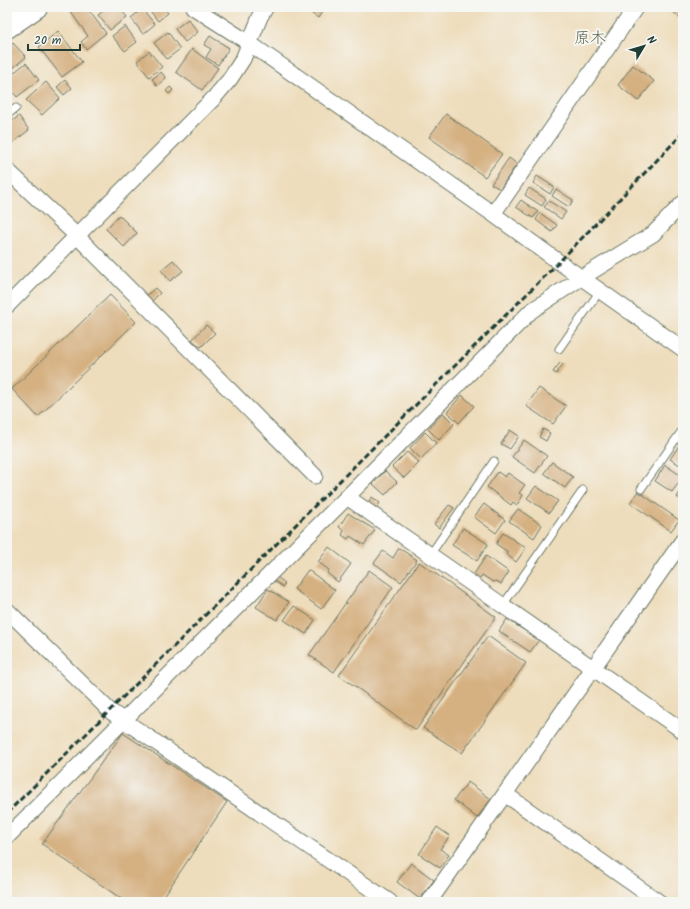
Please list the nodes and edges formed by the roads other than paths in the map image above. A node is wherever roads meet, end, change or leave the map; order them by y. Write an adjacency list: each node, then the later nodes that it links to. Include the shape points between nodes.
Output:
1 (36, 7): 5 (highway)
2 (193, 7): 6 (street)
3 (266, 7): 6 (street)
4 (636, 7): 11 (street)
5 (7, 27)
6 (249, 43): 11 (street); 12 (street, via 243,59 213,99)
7 (16, 108): 8 (lane)
8 (7, 115)
9 (7, 170): 12 (street)
10 (683, 203): 13 (street, via 652,234)
11 (493, 214): 13 (street)
12 (77, 236): 15 (street); 20 (street)
13 (581, 278): 14 (street); 23 (street, via 532,312)
14 (600, 291): 16 (lane); 17 (street)
15 (7, 306)
16 (559, 349)
17 (683, 349)
18 (683, 429): 21 (lane)
19 (494, 461): 25 (lane)
20 (314, 476)
21 (641, 489)
22 (583, 490): 26 (lane)
23 (347, 497): 25 (street); 29 (street)
24 (683, 540): 28 (street)
25 (430, 555): 26 (street)
26 (503, 605): 28 (street)
27 (7, 610): 29 (street, via 110,711)
28 (594, 668): 30 (street); 31 (street)
29 (123, 720): 32 (street); 33 (street)
30 (683, 731)
31 (505, 794): 34 (street); 35 (street)
32 (7, 837)
33 (390, 902)
34 (429, 902)
35 (659, 902)

